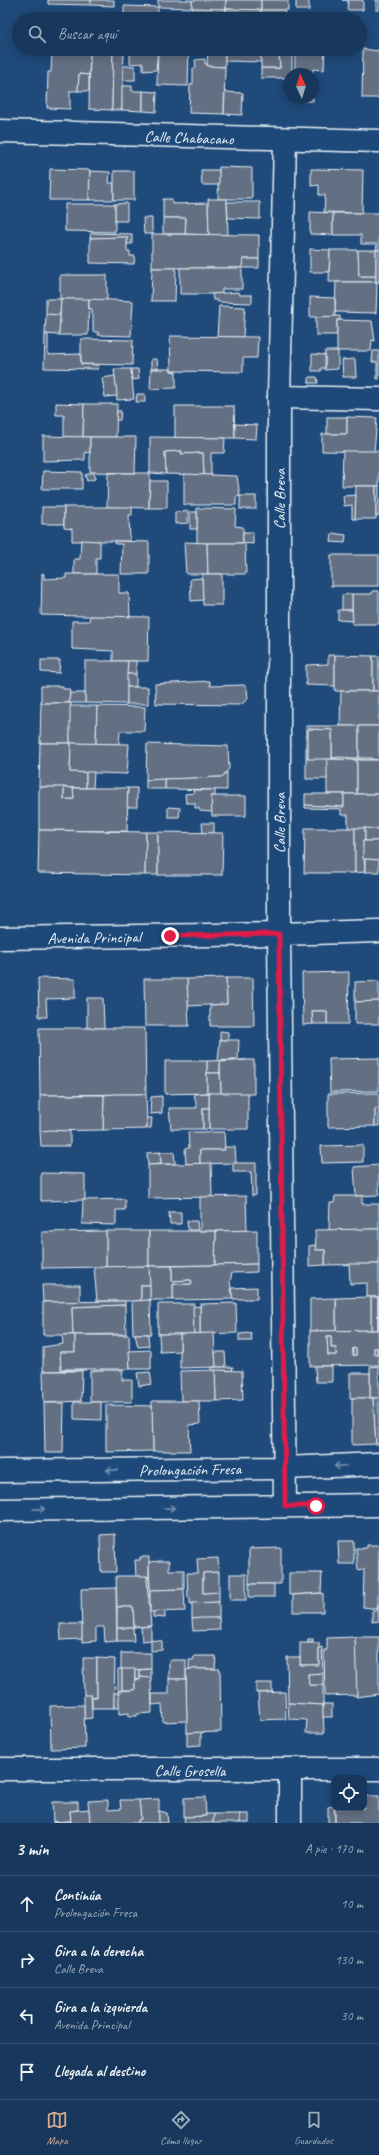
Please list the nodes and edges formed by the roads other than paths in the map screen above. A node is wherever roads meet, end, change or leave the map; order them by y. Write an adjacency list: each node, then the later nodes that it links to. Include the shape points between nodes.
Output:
1 (0, 131): 2 (street, Calle Chabacano)
2 (285, 140): 3 (street, Calle Chabacano); 4 (street, Calle Breva)
3 (379, 141)
4 (279, 397): 5 (street); 7 (street, Calle Breva)
5 (379, 399)
6 (379, 931): 7 (street, Avenida Principal)
7 (279, 934): 8 (street, Avenida Principal); 10 (street, Calle Breva)
8 (0, 938)
9 (379, 1464): 10 (street, Prolongación Fresa, one-way to 10)
10 (284, 1468): 11 (street, Prolongación Fresa, one-way to 11); 13 (street, Calle Breva)
11 (0, 1471)
12 (379, 1505): 13 (street)
13 (285, 1506): 14 (street, one-way to 13)
14 (0, 1510)
15 (0, 1768): 17 (street, Calle Grosella)
16 (379, 1769): 17 (street, Calle Grosella)
17 (290, 1770): 18 (street)
18 (290, 1823)

